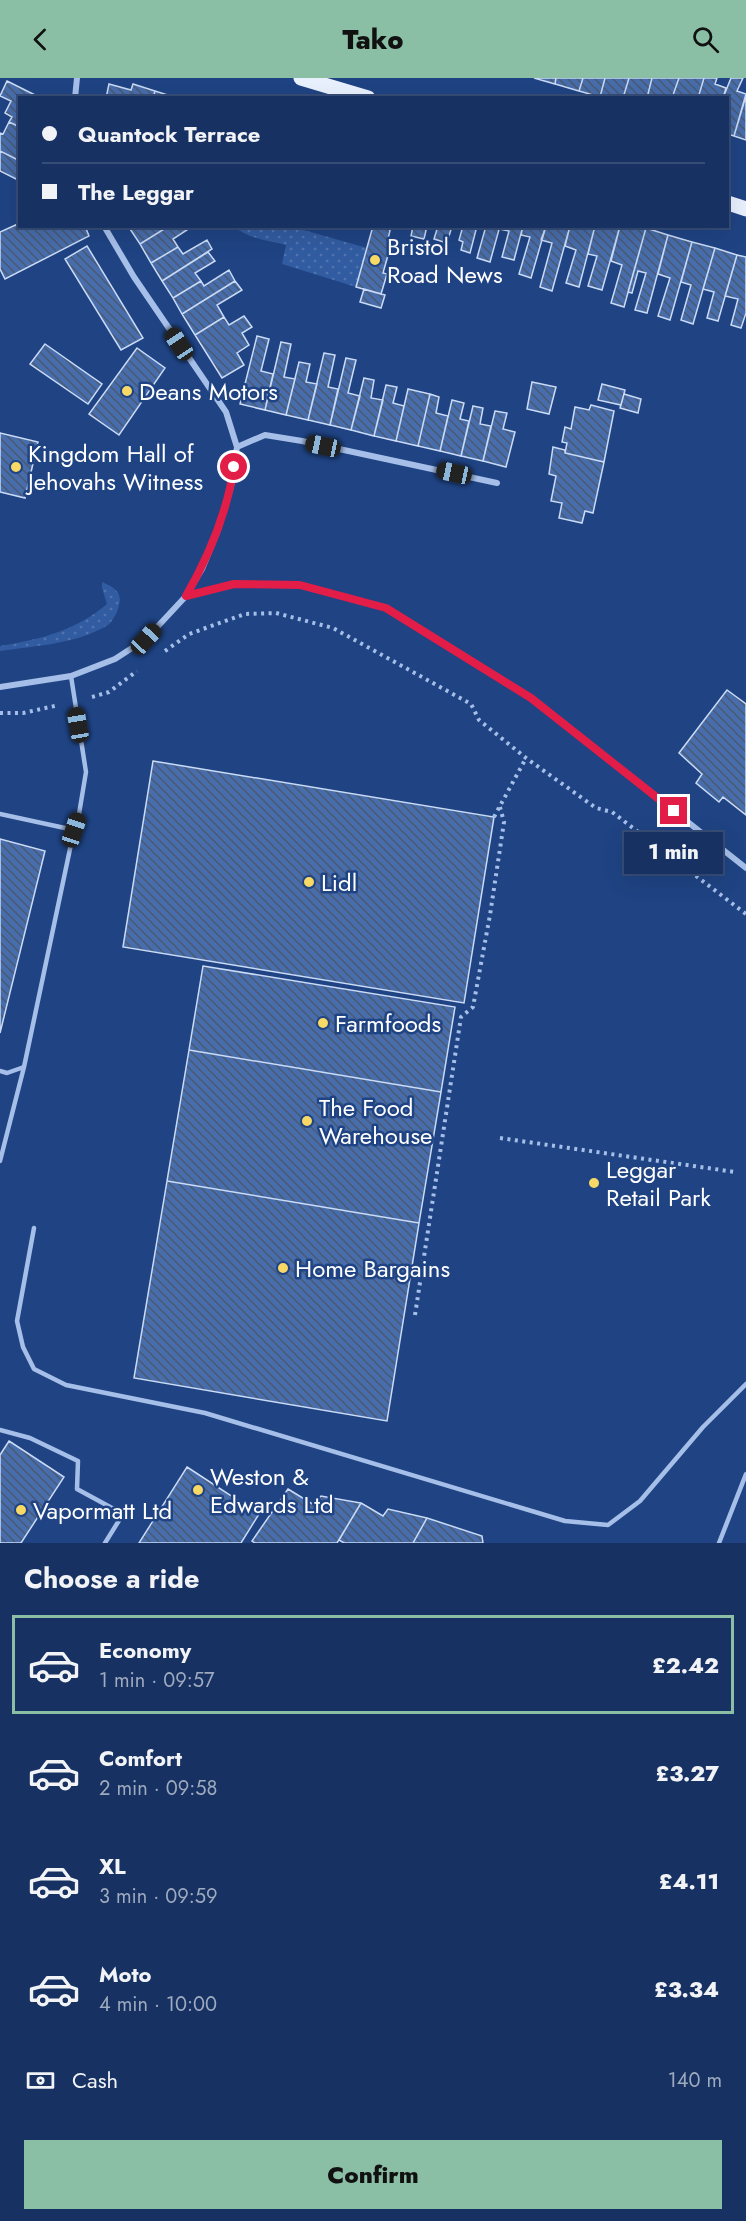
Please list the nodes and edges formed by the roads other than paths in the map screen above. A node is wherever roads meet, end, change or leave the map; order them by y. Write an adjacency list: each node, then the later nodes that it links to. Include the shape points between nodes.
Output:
1 (77, 78): 3 (street)
2 (301, 78): 4 (main road)
3 (75, 96)
4 (361, 96)
5 (729, 203): 6 (main road)
6 (746, 208)
7 (105, 228): 8 (street, via 225,412)
8 (237, 447): 9 (street, via 265,435); 10 (street, via 231,487 218,530)
9 (497, 483)
10 (186, 596): 11 (street, via 146,639 115,659); 15 (street, via 234,584 300,585 386,608 531,698)
11 (71, 676): 12 (street); 14 (lane, via 86,771)
12 (0, 687)
13 (0, 814): 14 (lane)
14 (74, 830): 16 (lane)
15 (746, 868)
16 (24, 1067): 17 (lane, via 7,1073); 18 (lane)
17 (0, 1071)
18 (0, 1161)
19 (34, 1228): 20 (lane, via 17,1322 34,1369 66,1385 206,1413 565,1521 608,1525 640,1501)
20 (746, 1384)
21 (0, 1430): 23 (lane, via 30,1438 78,1461 77,1489 123,1514)
22 (746, 1474): 24 (lane)
23 (105, 1543)
24 (719, 1543)

